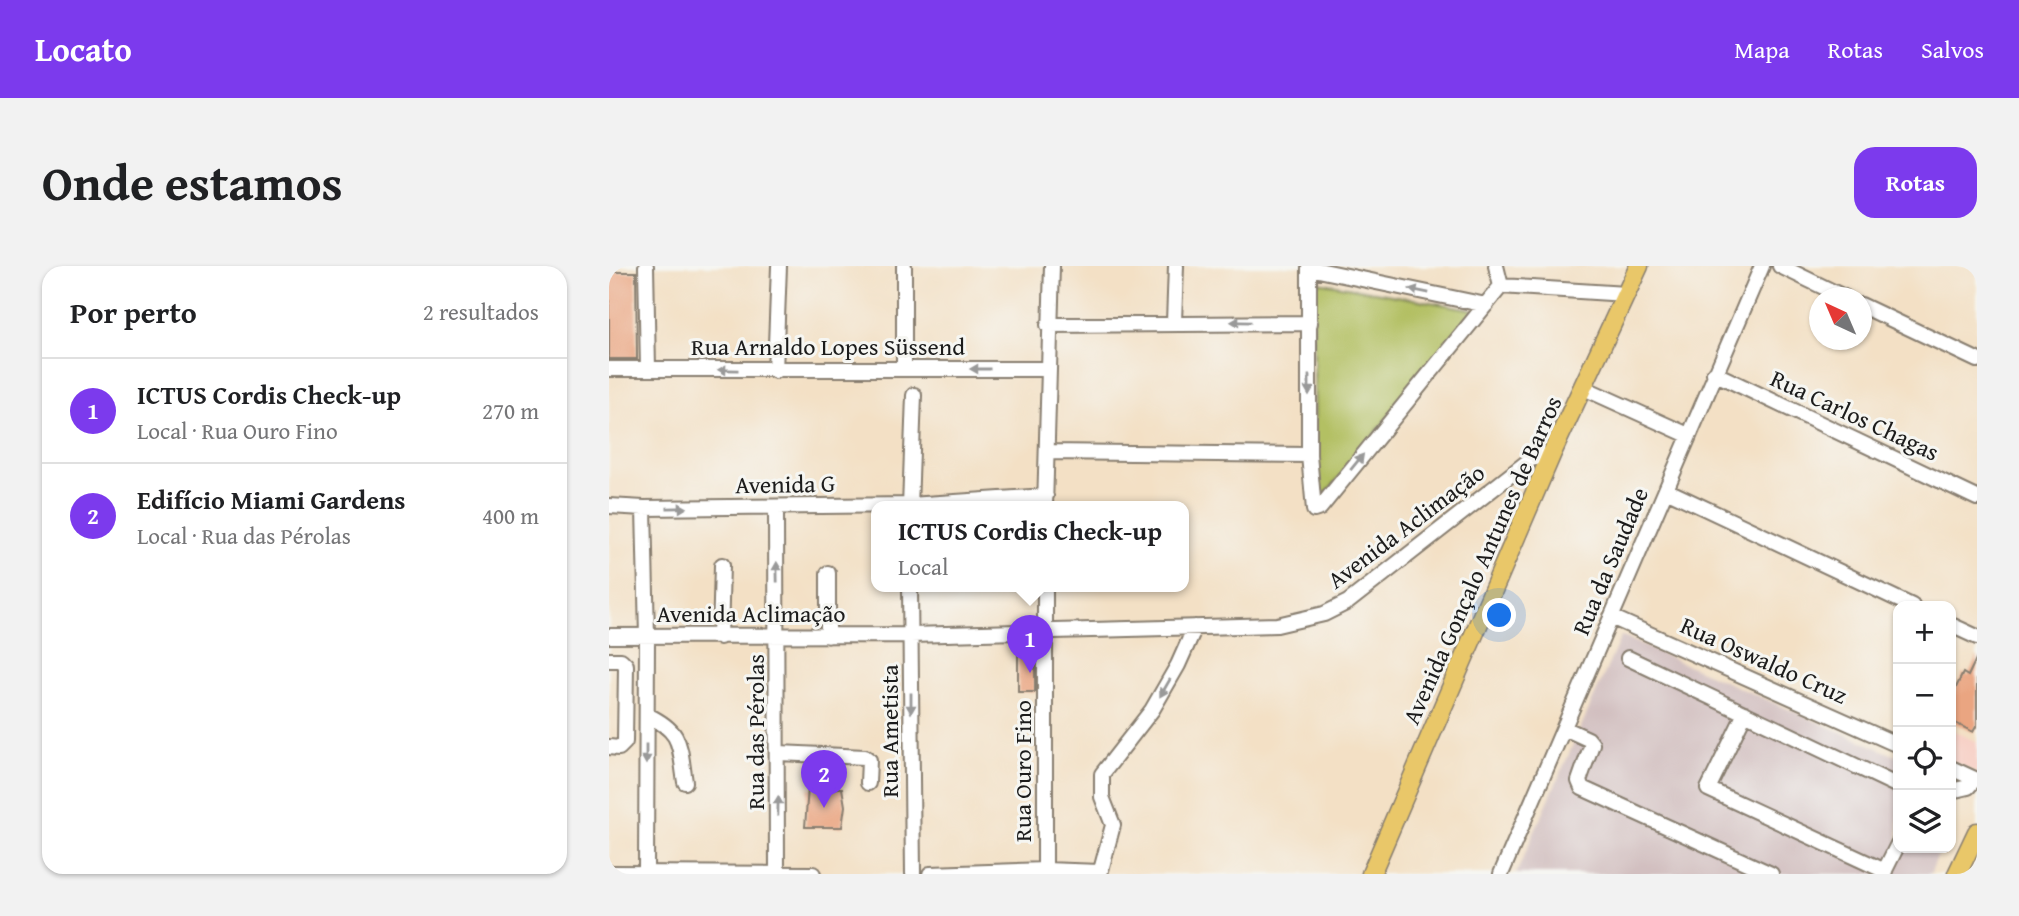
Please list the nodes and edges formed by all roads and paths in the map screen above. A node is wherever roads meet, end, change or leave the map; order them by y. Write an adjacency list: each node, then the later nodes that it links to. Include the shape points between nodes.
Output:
1 (646, 266): 23 (street)
2 (779, 266): 25 (street)
3 (904, 266): 21 (street)
4 (1052, 266): 19 (street)
5 (1176, 266): 17 (street)
6 (1496, 266): 12 (street)
7 (1639, 266): 14 (main road, Avenida Gonçalo Antunes de Barros)
8 (1762, 266): 26 (street, Rua da Saudade)
9 (1780, 266): 13 (street)
10 (1309, 268): 11 (street); 18 (street)
11 (1341, 271): 15 (street, one-way to 11)
12 (1501, 286): 14 (street); 15 (street)
13 (1823, 287)
14 (1626, 294): 27 (main road, Avenida Gonçalo Antunes de Barros)
15 (1486, 305): 32 (street, one-way to 15, via 1312,508 1316,510)
16 (1872, 310): 20 (street)
17 (1174, 321): 18 (street, one-way to 17); 19 (street)
18 (1310, 323): 32 (street, one-way to 32)
19 (1048, 325): 24 (street)
20 (1977, 360)
21 (904, 368): 24 (street, Rua Arnaldo Lopes Süssend, one-way to 21); 25 (street, Rua Arnaldo Lopes Süssend)
22 (609, 369): 23 (street, Rua Arnaldo Lopes Süssend)
23 (648, 369): 25 (street, Rua Arnaldo Lopes Süssend, one-way to 23)
24 (1048, 369): 30 (street)
25 (775, 371)
26 (1714, 373): 29 (street, Rua da Saudade); 34 (street, Rua Carlos Chagas)
27 (1584, 388): 29 (street); 31 (main road, Avenida Gonçalo Antunes de Barros)
28 (914, 396): 35 (street)
29 (1688, 435): 33 (street, Rua da Saudade)
30 (1048, 452): 32 (street); 36 (street)
31 (1552, 453): 47 (street, Avenida Aclimação, via 1531,459 1348,602 1324,614 1277,625); 83 (main road, Avenida Gonçalo Antunes de Barros)
32 (1308, 455)
33 (1666, 489): 45 (street); 46 (street, Rua da Saudade)
34 (1977, 498)
35 (910, 501)
36 (1045, 501)
37 (609, 506): 40 (street, Avenida G)
38 (871, 506): 39 (street, Avenida G)
39 (776, 507): 40 (street, Avenida G, one-way to 39); 55 (street, Rua das Pérolas, one-way to 39)
40 (644, 508): 52 (street)
41 (722, 565): 54 (street)
42 (828, 573): 53 (street)
43 (911, 592): 50 (street, Rua Ametista)
44 (1045, 592): 49 (street, Rua Ouro Fino)
45 (1901, 601)
46 (1611, 617): 61 (street, Rua da Saudade); 62 (street, Rua Oswaldo Cruz)
47 (1195, 627): 49 (street, Avenida Aclimação); 77 (street, one-way to 77, via 1152,710 1102,774 1102,797 1113,825)
48 (1956, 627): 56 (street)
49 (1045, 630): 50 (street, Avenida Aclimação); 73 (street, Rua Ouro Fino)
50 (911, 635): 53 (street, Avenida Aclimação); 81 (street, Rua Ametista, one-way to 81)
51 (609, 636): 52 (street, Avenida Aclimação)
52 (647, 636): 54 (street, Avenida Aclimação); 60 (street)
53 (828, 636): 55 (street, Avenida Aclimação)
54 (720, 637): 55 (street, Avenida Aclimação)
55 (779, 637): 64 (street, Rua das Pérolas)
56 (1977, 637)
57 (1628, 658): 59 (street)
58 (609, 660): 63 (street, via 626,665 625,743)
59 (1745, 713): 69 (street); 74 (street, via 1709,789)
60 (647, 715): 67 (street, via 674,731); 76 (street, one-way to 76)
61 (1564, 728): 78 (street, Rua da Saudade); 84 (street, via 1592,744 1579,781 1582,788)
62 (1893, 743)
63 (609, 747)
64 (779, 753): 68 (street, via 865,757 869,760); 79 (street, Rua das Pérolas, one-way to 64)
65 (1956, 770): 66 (street)
66 (1976, 780): 70 (street, via 1968,788)
67 (685, 782)
68 (868, 783)
69 (1893, 784)
70 (1956, 790)
71 (1977, 832): 85 (main road)
72 (1894, 853): 74 (street)
73 (1045, 870): 77 (street); 82 (street)
74 (1884, 872)
75 (609, 873): 76 (street)
76 (646, 873): 79 (street)
77 (1100, 873)
78 (1503, 873)
79 (777, 874): 80 (street)
80 (813, 874)
81 (913, 874)
82 (930, 874)
83 (1371, 874)
84 (1772, 874)
85 (1957, 874)

